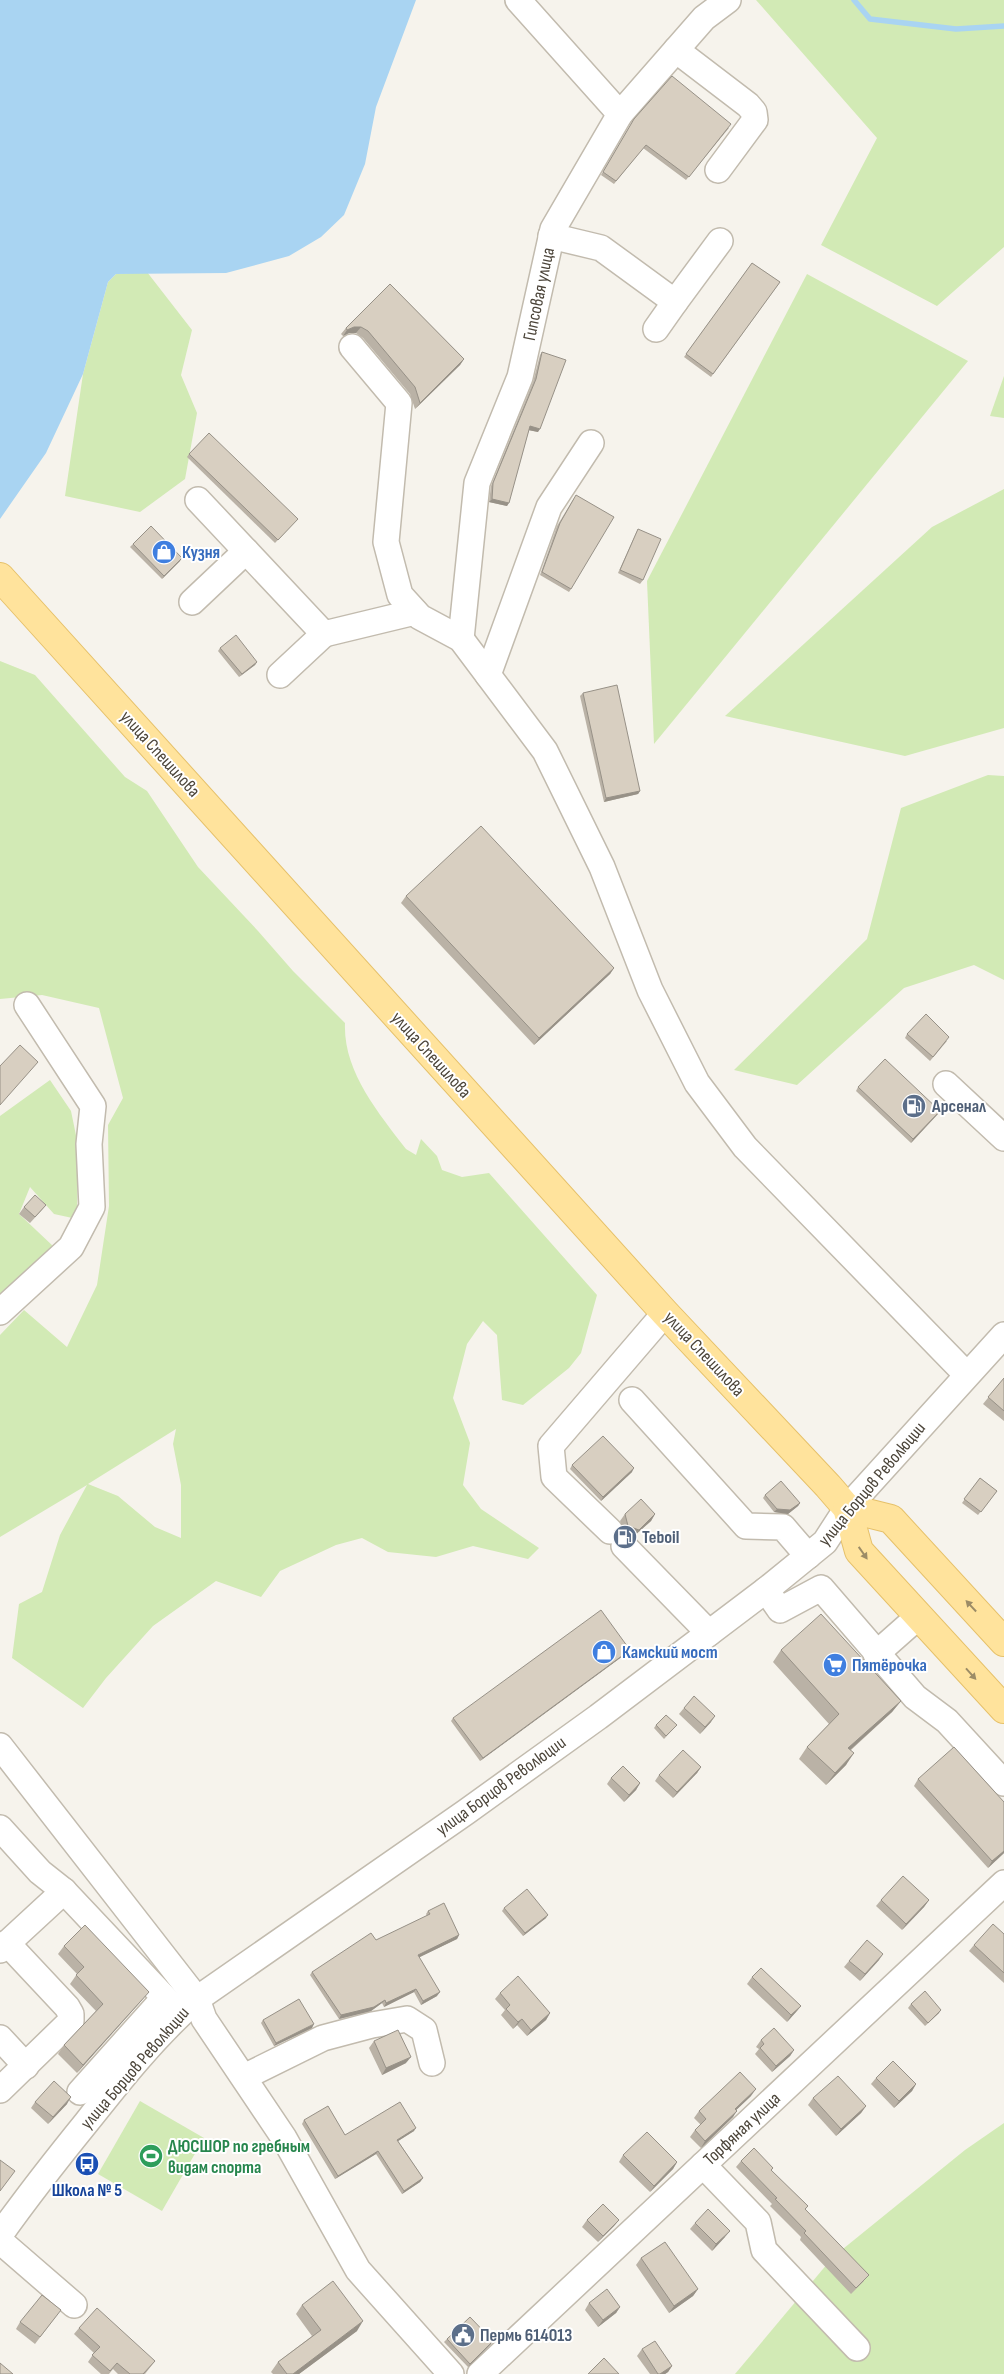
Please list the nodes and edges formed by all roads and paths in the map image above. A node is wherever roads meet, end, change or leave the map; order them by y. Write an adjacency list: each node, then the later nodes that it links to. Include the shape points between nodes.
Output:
1 (518, 0): 4 (street)
2 (728, 0): 3 (street, Гипсовая улица, via 704,18)
3 (676, 50): 4 (street, Гипсовая улица); 5 (street, via 754,112 755,120)
4 (620, 114): 6 (street, Гипсовая улица, via 552,229)
5 (718, 170)
6 (551, 236): 8 (street, via 601,248); 18 (street, Гипсовая улица, via 520,377 477,483)
7 (720, 241): 8 (street)
8 (675, 302): 9 (street)
9 (656, 329)
10 (352, 347): 16 (street, via 399,403 386,542 400,595)
11 (591, 444): 20 (street, via 549,507)
12 (198, 500): 13 (street)
13 (246, 551): 15 (street); 17 (street)
14 (0, 577): 25 (main road, улица Спешилова)
15 (192, 602)
16 (415, 612): 17 (street); 18 (street)
17 (324, 634): 19 (street)
18 (461, 639): 20 (street)
19 (280, 675)
20 (488, 675): 27 (street, via 545,751 602,867 650,990 698,1083 745,1147)
21 (28, 1005): 24 (street, via 93,1106 89,1144 92,1206 71,1247)
22 (946, 1084): 23 (street)
23 (1004, 1138)
24 (0, 1312)
25 (665, 1313): 29 (main road, улица Спешилова); 33 (street, via 551,1446 554,1477)
26 (1004, 1335): 27 (street, улица Борцов Революции)
27 (966, 1374): 29 (street, улица Борцов Революции)
28 (632, 1400): 30 (street, via 746,1526 783,1527)
29 (847, 1508): 30 (street, улица Борцов Революции, via 825,1542); 32 (main road, улица Спешилова, one-way to 32, via 859,1551); 34 (main road, one-way to 29, via 891,1519)
30 (808, 1556): 31 (street, улица Борцов Революции)
31 (766, 1590): 33 (street, улица Борцов Революции); 35 (street, via 780,1610 821,1588)
32 (919, 1616): 35 (street); 36 (main road, улица Спешилова, one-way to 36)
33 (708, 1632): 43 (street, улица Борцов Революции, via 598,1717 466,1812)
34 (1004, 1642)
35 (876, 1654): 38 (street, via 915,1697 947,1721)
36 (1004, 1709)
37 (0, 1746): 43 (street)
38 (1004, 1783)
39 (0, 1828): 41 (street, via 40,1872)
40 (1004, 1883): 49 (street, Торфяная улица)
41 (64, 1891): 42 (street); 43 (street)
42 (4, 1947): 46 (street, via 71,2014 66,2028)
43 (180, 2004): 47 (street, via 204,2019); 50 (street, улица Борцов Революции, via 122,2077 91,2091 24,2202)
44 (0, 2038): 46 (street)
45 (432, 2063): 47 (street, via 424,2030 406,2019 323,2038)
46 (26, 2066): 48 (street)
47 (244, 2077): 54 (street, via 284,2138 358,2270)
48 (0, 2090)
49 (703, 2165): 53 (street, via 758,2222 764,2250); 55 (street, Торфяная улица)
50 (0, 2235)
51 (0, 2241): 52 (street)
52 (74, 2305)
53 (857, 2348)
54 (451, 2374)
55 (480, 2374)

